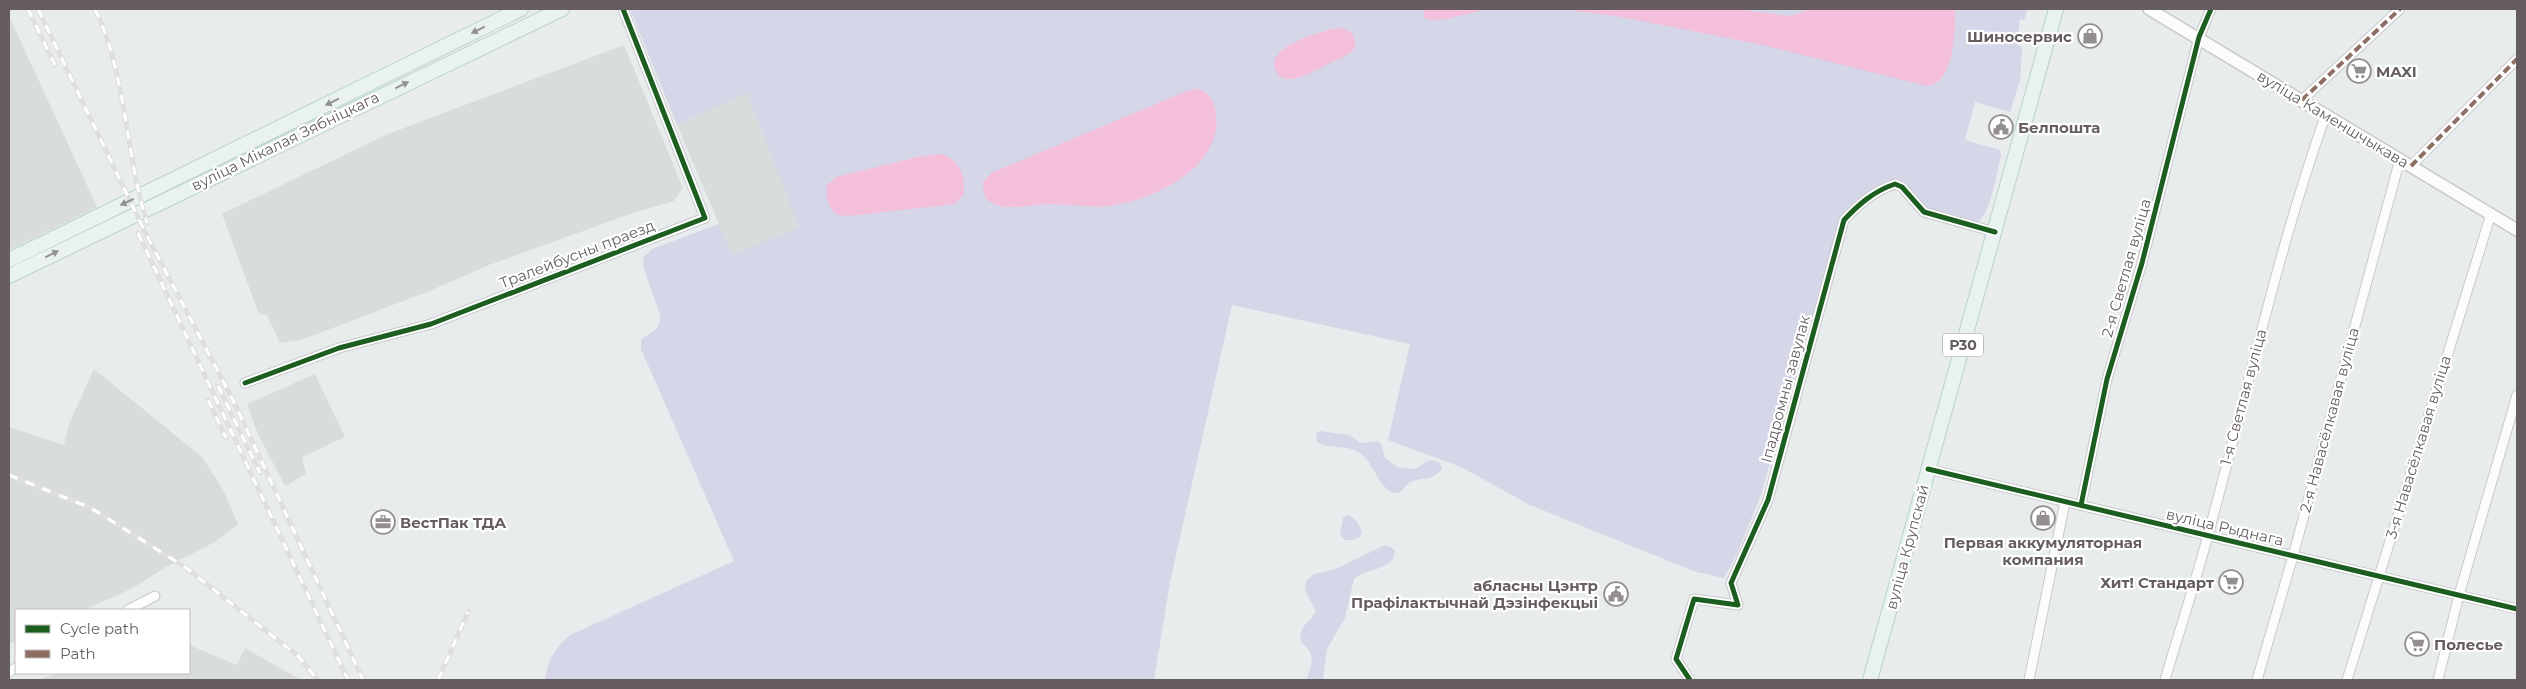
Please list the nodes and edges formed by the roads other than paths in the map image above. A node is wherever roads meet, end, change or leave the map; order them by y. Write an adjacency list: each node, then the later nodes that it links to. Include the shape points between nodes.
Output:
1 (521, 9): 14 (main road, вуліца Мікалая Зябніцкага, one-way to 14)
2 (562, 9): 14 (main road, вуліца Мікалая Зябніцкага, one-way to 2)
3 (622, 9): 21 (street, Тралейбусны праезд, via 705,218 430,324 339,348)
4 (2056, 9): 18 (main road, вуліца Крупскай / Р30)
5 (2149, 9): 8 (street, вуліца Каменшчыкава)
6 (2211, 9): 8 (street, 2-я Светлая вуліца)
7 (2400, 9): 10 (street)
8 (2199, 37): 10 (street, вуліца Каменшчыкава); 25 (street, 2-я Светлая вуліца, via 2142,263 2107,379)
9 (2517, 59): 13 (street)
10 (2302, 100): 11 (street, вуліца Каменшчыкава)
11 (2326, 114): 12 (street, вуліца Каменшчыкава); 26 (street, 1-я Светлая вуліца, via 2294,206)
12 (2400, 159): 13 (street, вуліца Каменшчыкава); 27 (street, 2-я Навасёлкавая вуліца)
13 (2411, 166): 16 (street, вуліца Каменшчыкава)
14 (197, 176): 15 (main road, вуліца Мікалая Зябніцкага)
15 (174, 187): 19 (main road, вуліца Мікалая Зябніцкага, one-way to 19); 20 (main road, вуліца Мікалая Зябніцкага, one-way to 15)
16 (2491, 214): 17 (street, вуліца Каменшчыкава); 28 (street, 3-я Навасёлкавая вуліца)
17 (2517, 230)
18 (1996, 232): 23 (main road, вуліца Крупскай / Р30); 33 (street, Іпадромны завулак, via 1924,212 1895,184 1861,202 1844,220 1768,500 1731,583 1738,604 1694,599 1676,659)
19 (9, 260)
20 (9, 276)
21 (245, 383)
22 (2517, 396): 29 (street)
23 (1928, 469): 24 (street, вуліца Рыднага); 34 (main road, вуліца Крупскай / Р30)
24 (2066, 502): 25 (street, вуліца Рыднага); 35 (street)
25 (2081, 506): 26 (street, вуліца Рыднага)
26 (2208, 536): 27 (street, вуліца Рыднага); 36 (street, 1-я Светлая вуліца)
27 (2293, 556): 28 (street, вуліца Рыднага); 37 (street, 2-я Навасёлкавая вуліца)
28 (2378, 576): 29 (street, вуліца Рыднага); 38 (street, 3-я Навасёлкавая вуліца)
29 (2459, 595): 32 (street, вуліца Рыднага); 39 (street)
30 (155, 596): 31 (street)
31 (130, 609)
32 (2517, 609)
33 (1690, 680)
34 (1870, 680)
35 (2029, 680)
36 (2165, 680)
37 (2257, 680)
38 (2347, 680)
39 (2438, 680)

